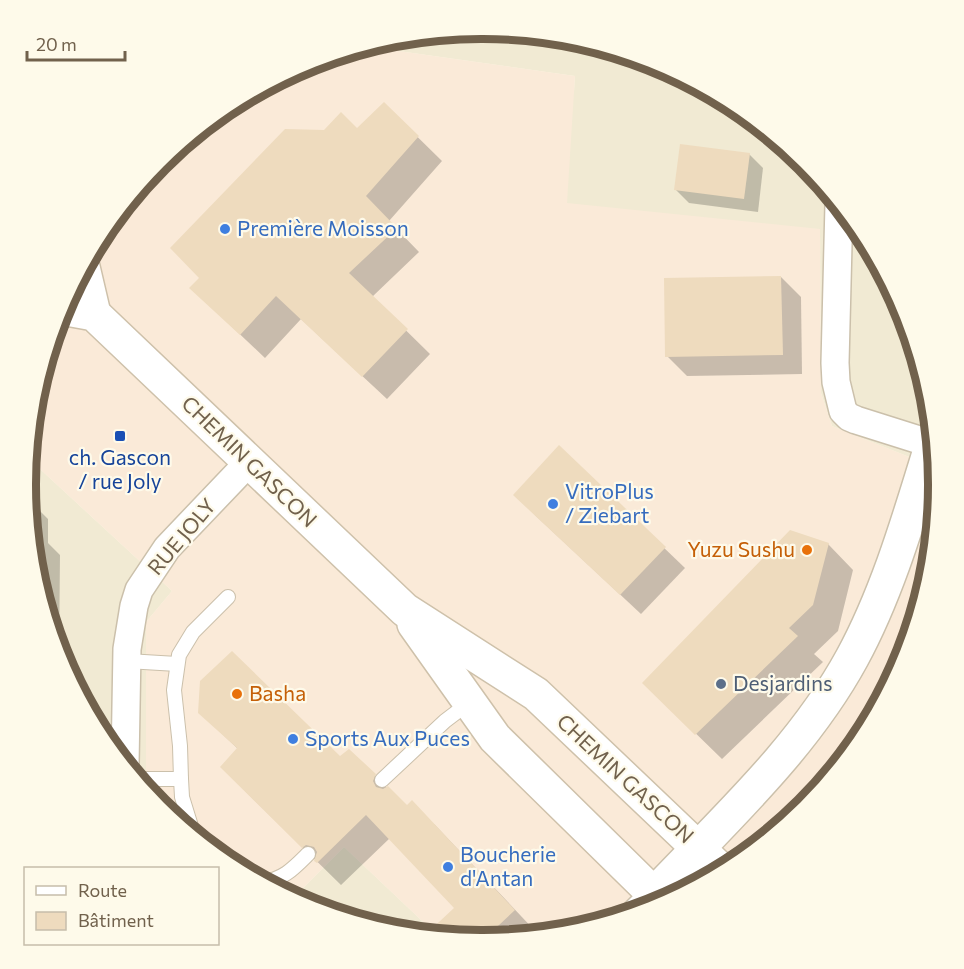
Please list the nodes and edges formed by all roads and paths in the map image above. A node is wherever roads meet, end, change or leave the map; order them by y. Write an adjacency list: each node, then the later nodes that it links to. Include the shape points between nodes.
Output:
1 (839, 217): 5 (street, via 835,363 839,402 843,411 856,420)
2 (86, 280): 4 (main road)
3 (72, 310): 4 (main road)
4 (94, 314): 7 (main road, CHEMIN GASCON)
5 (925, 438)
6 (927, 458): 18 (main road, via 881,596 851,660 790,746 741,805)
7 (249, 462): 9 (main road, CHEMIN GASCON); 10 (street, RUE JOLY, via 151,570 134,606)
8 (228, 597): 11 (lane, via 194,632)
9 (405, 610): 12 (main road, CHEMIN GASCON); 18 (main road, CHEMIN GASCON, via 536,694)
10 (127, 661): 11 (lane); 13 (street, RUE JOLY)
11 (177, 663): 15 (lane, via 174,690)
12 (470, 702): 16 (lane); 23 (main road, CHEMIN GASCON, via 495,738)
13 (125, 752)
14 (147, 779): 15 (lane)
15 (181, 779): 17 (lane)
16 (382, 780)
17 (189, 821)
18 (698, 848): 20 (main road, CHEMIN GASCON); 22 (main road)
19 (308, 854): 21 (lane)
20 (715, 864)
21 (276, 880)
22 (658, 895)
23 (647, 899)

